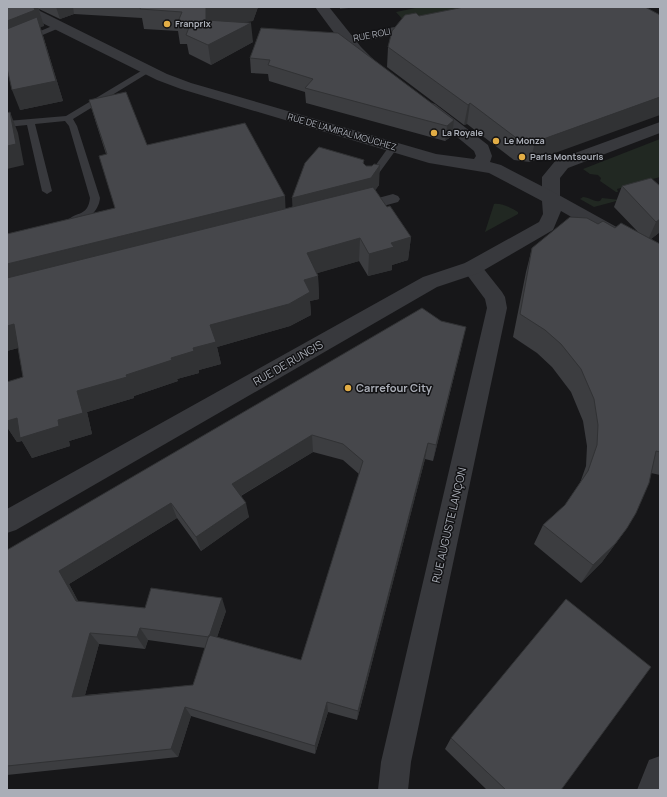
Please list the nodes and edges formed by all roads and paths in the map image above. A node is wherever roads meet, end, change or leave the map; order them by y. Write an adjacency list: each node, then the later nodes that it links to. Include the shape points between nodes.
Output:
1 (21, 7): 4 (street, RUE DE L'AMIRAL MOUCHEZ)
2 (322, 7): 5 (street)
3 (437, 22): 5 (street, RUE ROLI)
4 (64, 28): 6 (lane); 7 (lane); 9 (street, RUE DE L'AMIRAL MOUCHEZ)
5 (343, 40): 8 (street)
6 (7, 48)
7 (26, 48)
8 (379, 69)
9 (149, 70): 11 (lane); 15 (street, RUE DE L'AMIRAL MOUCHEZ, via 208,93)
10 (416, 97): 16 (street, via 482,149 484,156)
11 (68, 118): 12 (lane); 22 (lane, via 73,126 95,205 90,213 82,218)
12 (30, 121): 13 (lane); 18 (lane)
13 (7, 124)
14 (660, 126): 19 (street, RUE DE RUNGIS, via 562,164 551,177)
15 (393, 147): 16 (street, RUE DE L'AMIRAL MOUCHEZ, via 446,162); 17 (lane)
16 (480, 165): 19 (street, RUE DE L'AMIRAL MOUCHEZ, via 495,169)
17 (368, 182)
18 (47, 191)
19 (551, 198): 23 (street, RUE DE L'AMIRAL MOUCHEZ); 24 (street, RUE DE RUNGIS, via 552,214 547,226)
20 (393, 199): 21 (street)
21 (347, 211)
22 (60, 224)
23 (660, 259)
24 (472, 268): 25 (street, RUE DE RUNGIS, via 430,282); 27 (street, RUE AUGUSTE LANÇON, via 495,296 497,308 396,762)
25 (7, 522)
26 (660, 771): 28 (street)
27 (393, 790)
28 (652, 790)

